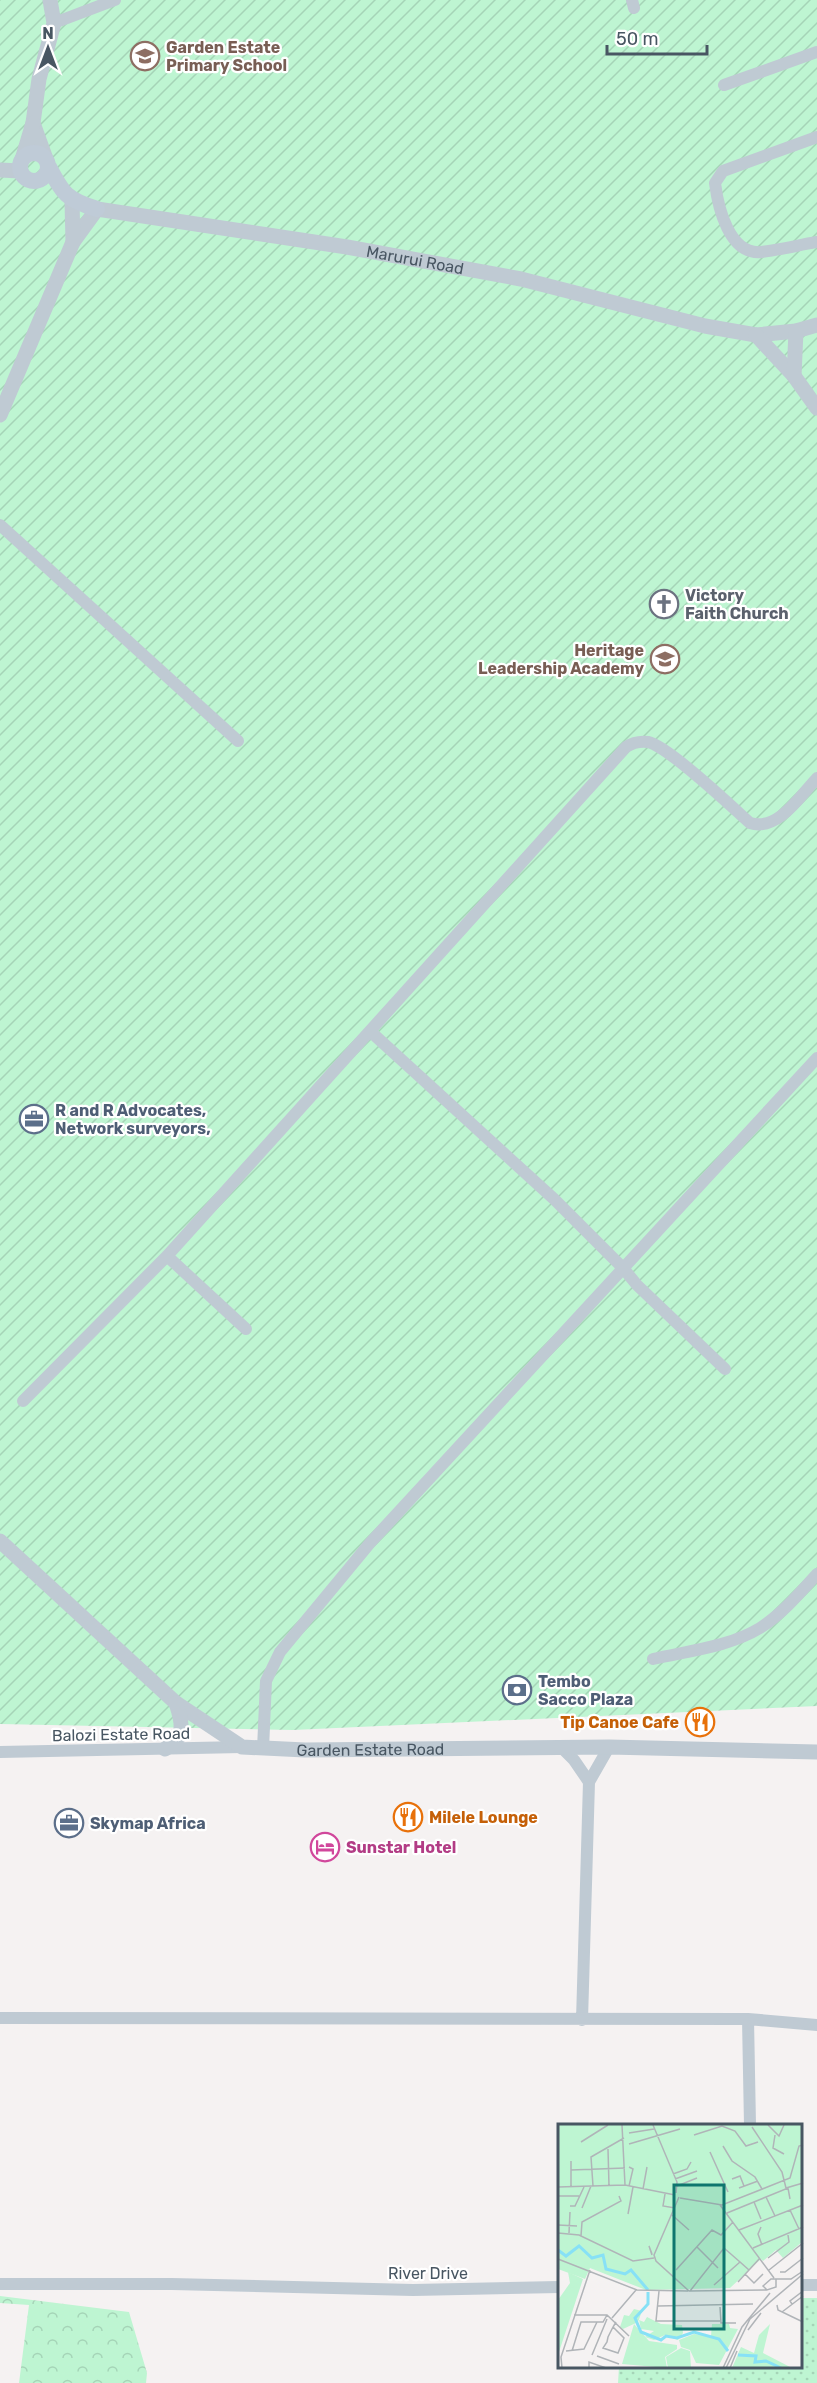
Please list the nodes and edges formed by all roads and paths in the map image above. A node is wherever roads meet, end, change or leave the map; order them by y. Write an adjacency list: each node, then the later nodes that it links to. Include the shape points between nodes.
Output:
1 (50, 0): 3 (street)
2 (115, 0): 3 (street)
3 (54, 23): 6 (street, via 39,79)
4 (817, 52): 5 (street)
5 (724, 85)
6 (33, 123): 8 (street); 10 (street)
7 (817, 137): 14 (street, via 723,171 715,183 722,216 737,242 746,249 759,252)
8 (48, 163): 10 (main road, via 44,178); 10 (main road, via 36,153 28,154); 11 (main road)
9 (0, 170): 10 (street)
10 (25, 171): 11 (main road, Marurui Road)
11 (67, 197): 12 (main road, Marurui Road); 13 (street)
12 (98, 209): 13 (street); 17 (street, Marurui Road, via 347,247 521,279 705,326)
13 (73, 242): 19 (street)
14 (817, 242)
15 (817, 325): 16 (street, Marurui Road)
16 (796, 331): 17 (street, Marurui Road); 18 (street)
17 (756, 335): 18 (street)
18 (794, 376): 20 (street)
19 (5, 389): 21 (street)
20 (817, 408)
21 (0, 415)
22 (0, 525): 23 (street)
23 (238, 741)
24 (817, 778): 25 (street, via 778,819 757,825 654,745 632,744 614,759)
25 (371, 1032): 27 (street); 28 (street, via 554,1199)
26 (817, 1058): 28 (street)
27 (167, 1256): 29 (street); 31 (street)
28 (623, 1268): 30 (street); 40 (street, via 370,1543 280,1652 266,1681)
29 (246, 1329)
30 (725, 1369)
31 (23, 1401)
32 (0, 1541): 35 (street)
33 (817, 1574): 34 (street, via 758,1629)
34 (653, 1659)
35 (176, 1703): 37 (street); 39 (street, via 183,1729 180,1738)
36 (609, 1747): 38 (street, Garden Estate Road); 42 (street, Garden Estate Road); 43 (street)
37 (242, 1748): 39 (street, Balozi Estate Road); 40 (street, Garden Estate Road)
38 (561, 1748): 40 (street, Garden Estate Road); 43 (street)
39 (165, 1749): 41 (street, Balozi Estate Road)
40 (263, 1749)
41 (0, 1752)
42 (817, 1752)
43 (589, 1782): 46 (street)
44 (0, 2018): 46 (street)
45 (748, 2019): 46 (street); 47 (street); 48 (street)
46 (582, 2020)
47 (817, 2025)
48 (750, 2124)
49 (0, 2284): 50 (street, River Drive, via 404,2290)
50 (558, 2288)

